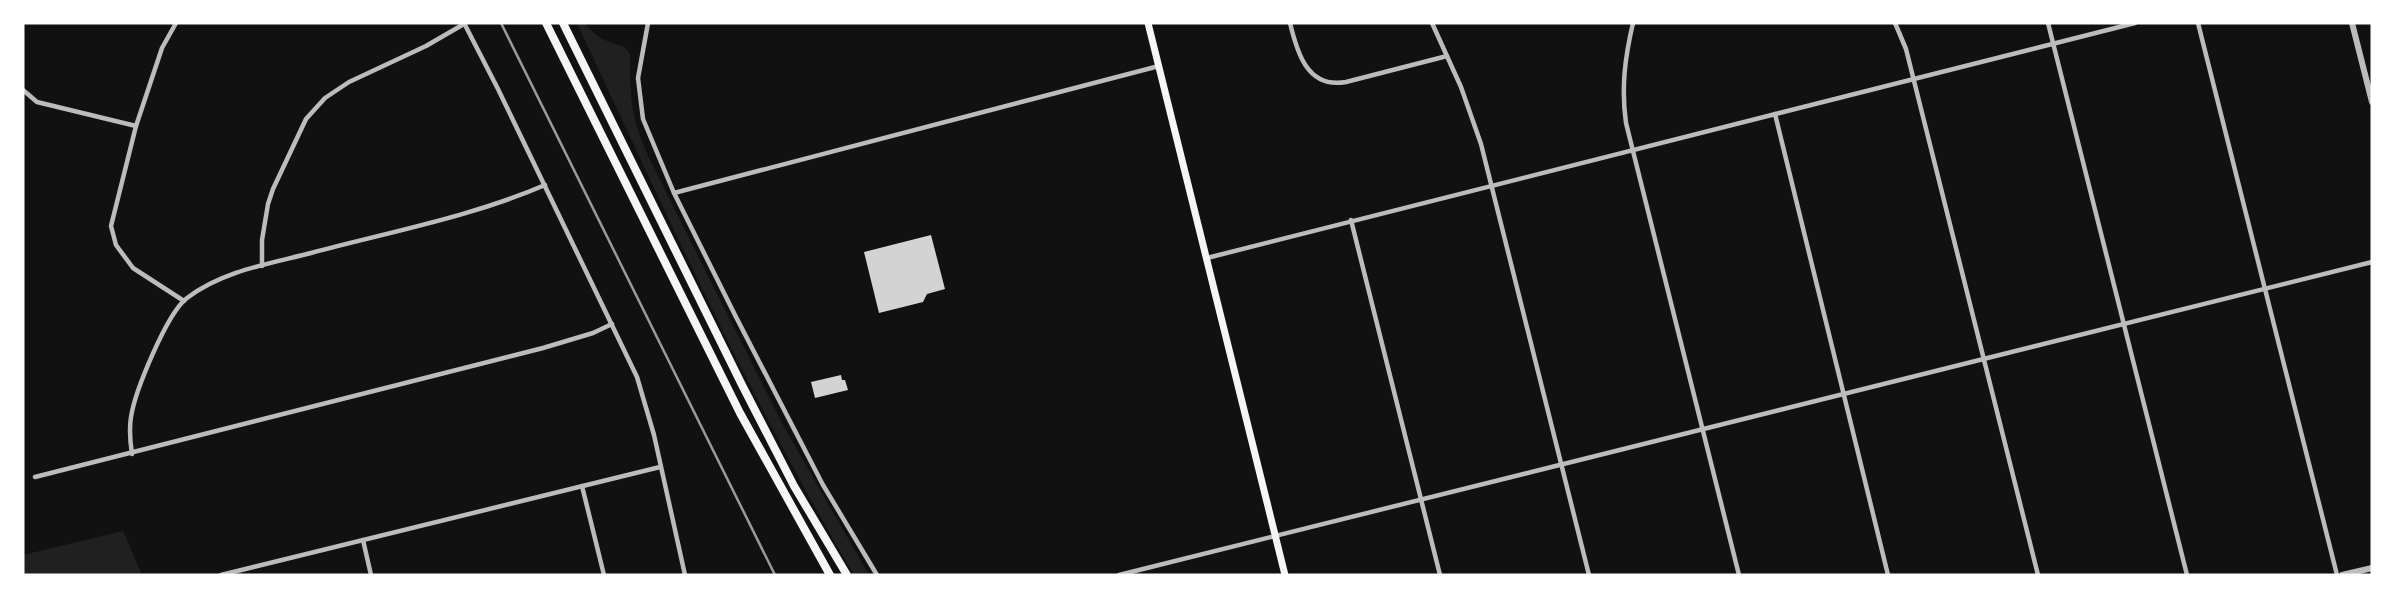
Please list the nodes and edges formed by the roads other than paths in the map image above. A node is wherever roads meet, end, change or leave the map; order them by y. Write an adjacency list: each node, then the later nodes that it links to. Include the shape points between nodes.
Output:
1 (176, 23): 22 (street)
2 (464, 23): 24 (street); 30 (street, via 349,82 306,119 268,204)
3 (546, 23): 51 (main road, via 740,413)
4 (564, 23): 52 (main road, via 742,385)
5 (648, 23): 26 (street, via 638,78 643,119)
6 (1148, 23): 17 (main road)
7 (1290, 23): 16 (street, via 1301,60 1314,74 1340,83)
8 (1432, 23): 16 (street)
9 (1633, 23): 23 (street, via 1623,86)
10 (1895, 23): 18 (street)
11 (2048, 23): 15 (street)
12 (2135, 23): 15 (street)
13 (2198, 23): 31 (street)
14 (2352, 23): 20 (street)
15 (2053, 43): 18 (street); 34 (street)
16 (1447, 56): 25 (street, via 1472,116)
17 (1159, 66): 26 (street); 28 (main road)
18 (1913, 79): 21 (street); 35 (street)
19 (23, 90): 22 (street, via 37,102)
20 (2372, 102)
21 (1775, 114): 23 (street); 36 (street)
22 (136, 126): 32 (street, via 111,226 113,236 133,268)
23 (1633, 150): 25 (street); 37 (street)
24 (545, 185): 30 (street, via 493,205); 33 (street)
25 (1491, 186): 27 (street); 39 (street)
26 (674, 193): 53 (street, via 823,485)
27 (1351, 220): 28 (street); 43 (street)
28 (1206, 258): 44 (main road)
29 (2372, 262): 31 (street)
30 (262, 266): 32 (street, via 220,279)
31 (2264, 289): 34 (street); 62 (street)
32 (184, 301): 38 (street, via 162,335 133,403)
33 (612, 324): 38 (street, via 543,348); 40 (street, via 637,377)
34 (2124, 324): 35 (street); 61 (street)
35 (1983, 359): 36 (street); 60 (street)
36 (1843, 395): 37 (street); 59 (street)
37 (1702, 429): 39 (street); 58 (street)
38 (132, 454): 41 (street)
39 (1561, 464): 43 (street); 57 (street)
40 (660, 467): 42 (street); 50 (street)
41 (35, 477)
42 (582, 486): 45 (street); 49 (street)
43 (1422, 499): 44 (street); 56 (street)
44 (1275, 536): 54 (street); 55 (main road)
45 (363, 540): 47 (street); 48 (street)
46 (2372, 568): 62 (street)
47 (223, 575)
48 (371, 575)
49 (604, 575)
50 (685, 575)
51 (830, 575)
52 (847, 575)
53 (877, 575)
54 (1119, 575)
55 (1285, 575)
56 (1440, 575)
57 (1589, 575)
58 (1739, 575)
59 (1888, 575)
60 (2038, 575)
61 (2187, 575)
62 (2339, 575)

